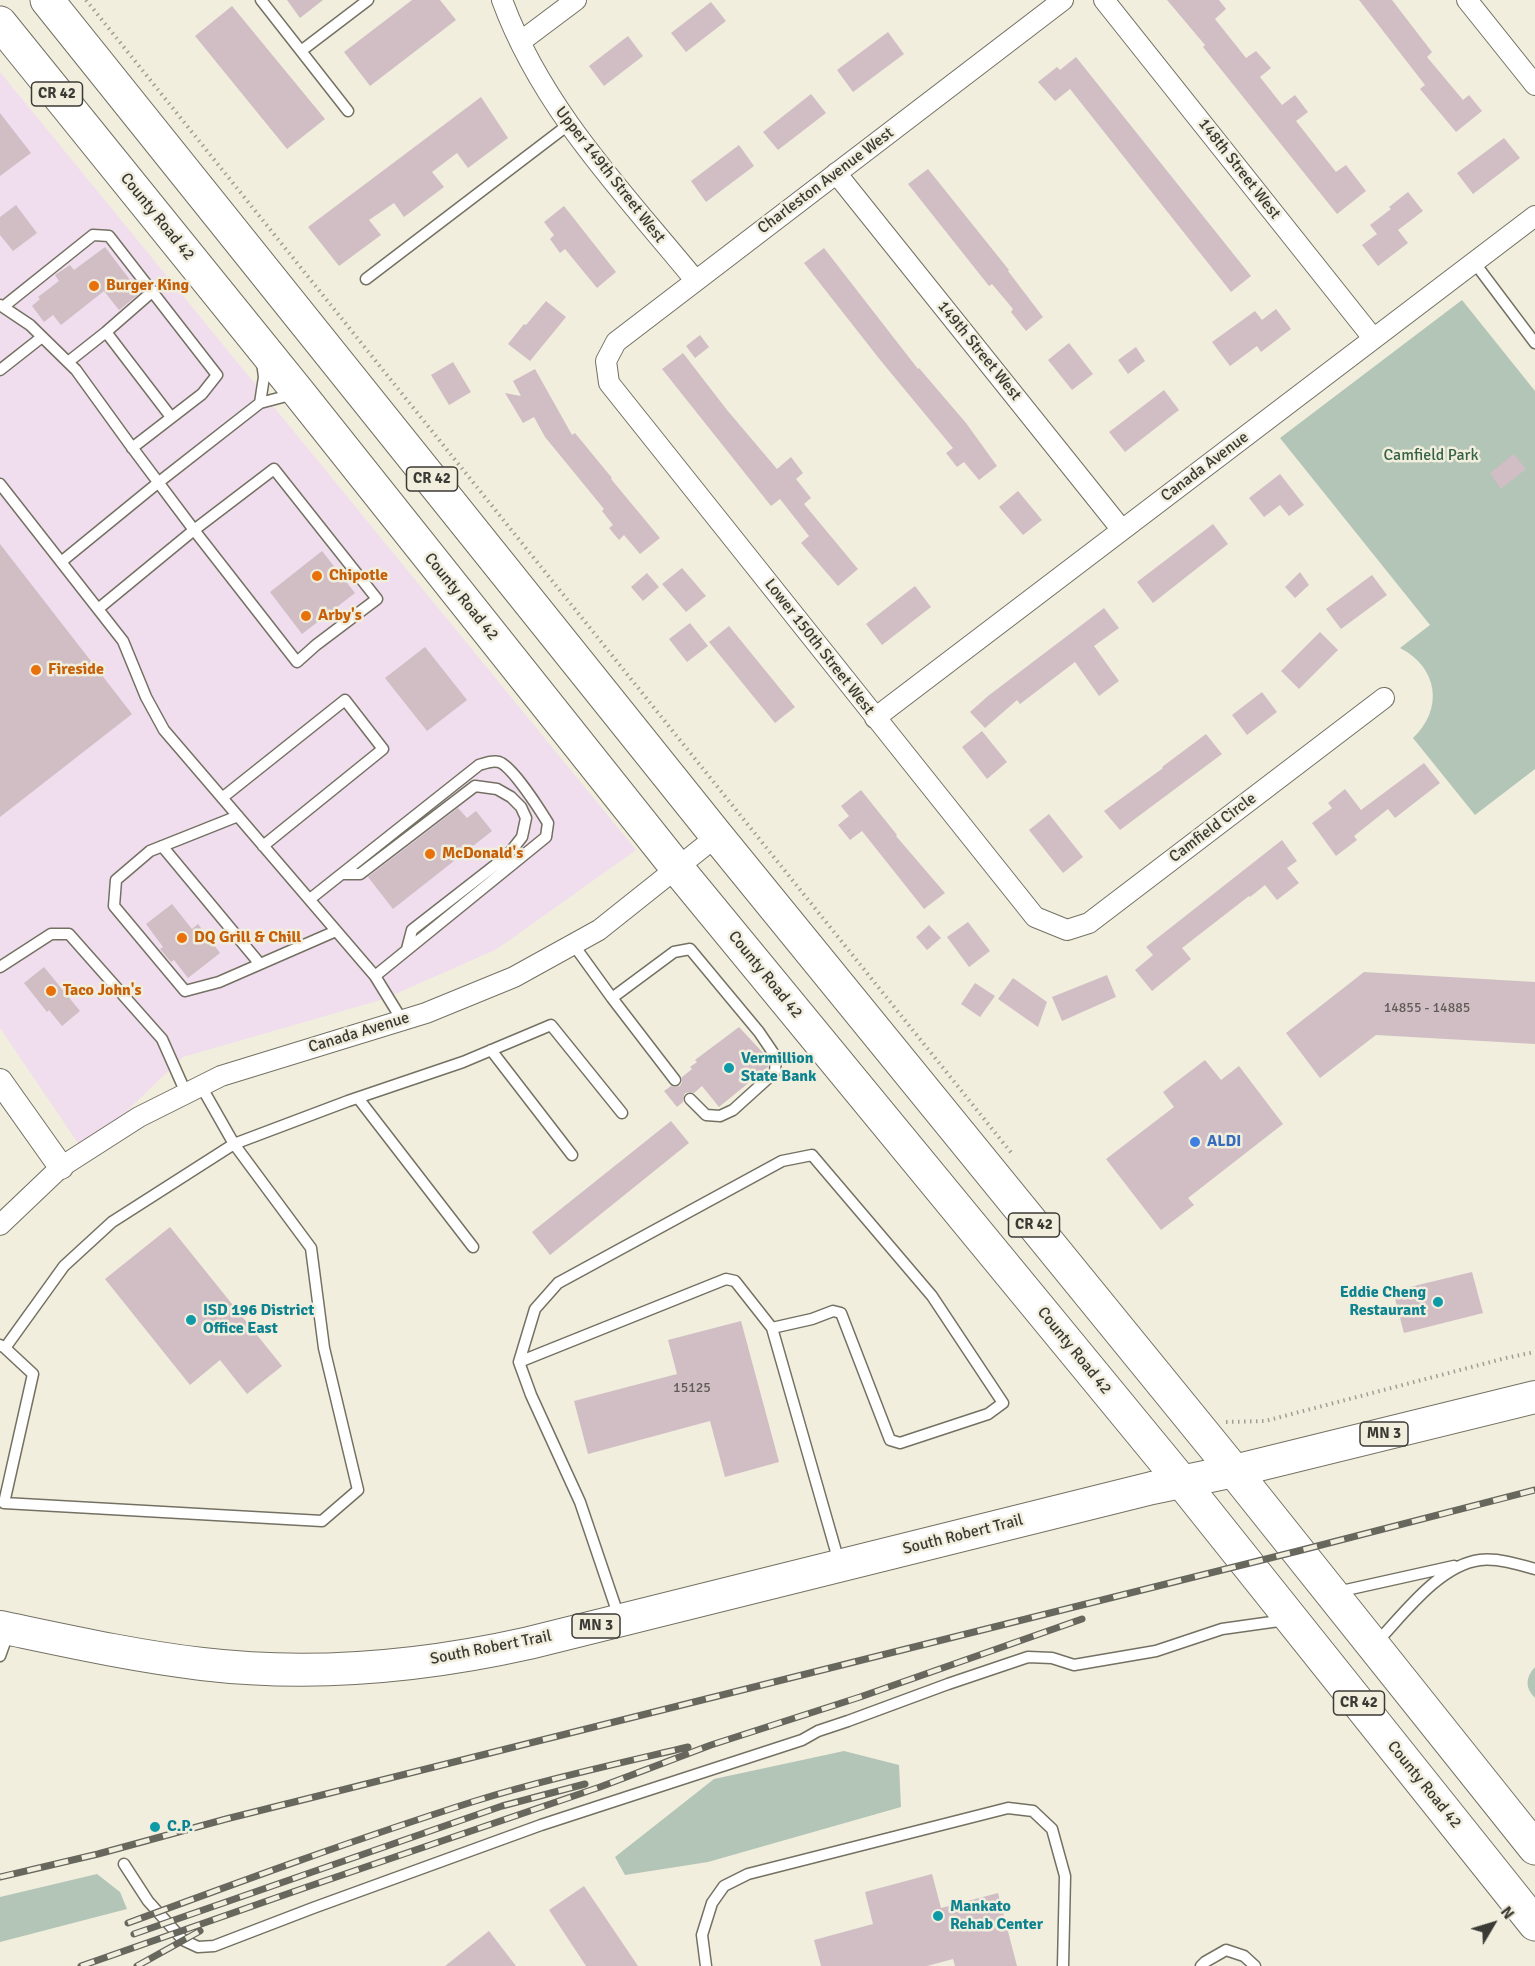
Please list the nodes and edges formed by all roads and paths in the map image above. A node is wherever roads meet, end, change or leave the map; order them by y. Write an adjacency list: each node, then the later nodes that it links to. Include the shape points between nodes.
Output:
1 (47, 0): 41 (highway, CR 42)
2 (86, 0): 70 (path)
3 (261, 0): 12 (lane)
4 (368, 0): 12 (lane)
5 (502, 0): 11 (street, Upper 149th Street West)
6 (576, 0): 11 (street)
7 (1063, 0): 16 (street, Charleston Avenue West)
8 (1104, 0): 26 (street, 148th Street West)
9 (1467, 0): 13 (street)
10 (0, 23): 24 (highway, County Road 42 / CR 42)
11 (520, 42): 15 (street, Upper 149th Street West)
12 (301, 51): 14 (lane)
13 (1535, 86)
14 (348, 111)
15 (568, 126): 19 (lane); 20 (street, Upper 149th Street West)
16 (836, 173): 20 (street, Charleston Avenue West); 38 (street, 149th Street West)
17 (1535, 216): 18 (street, Canada Avenue)
18 (1474, 262): 26 (street, Canada Avenue); 27 (lane)
19 (366, 279)
20 (695, 280): 30 (street, Charleston Avenue West, via 616,342 606,361)
21 (153, 291): 22 (lane, via 109,236 93,235); 23 (lane); 33 (lane, via 217,375 202,394)
22 (2, 306): 25 (lane)
23 (106, 332): 28 (lane); 33 (lane)
24 (249, 332): 31 (highway, County Road 42 / CR 42); 32 (lane, via 263,363)
25 (42, 337): 28 (lane); 29 (lane)
26 (1373, 338): 38 (street, Canada Avenue)
27 (1535, 343)
28 (68, 362): 34 (lane)
29 (0, 370)
30 (608, 374): 43 (street, Lower 150th Street West, via 609,383)
31 (299, 393): 32 (lane); 41 (highway, via 346,404 369,417 568,660); 49 (highway, County Road 42 / CR 42)
32 (260, 403): 35 (lane)
33 (171, 417): 34 (lane)
34 (132, 448): 35 (lane)
35 (159, 482): 37 (lane); 39 (lane)
36 (0, 484): 39 (lane)
37 (194, 530): 37 (lane, via 274,469 377,599 297,662); 40 (lane)
38 (1122, 530): 43 (street, Canada Avenue)
39 (61, 562): 40 (lane)
40 (98, 609): 44 (lane, via 123,641 164,730)
41 (602, 692): 46 (highway, CR 42)
42 (1383, 699): 52 (street, Camfield Circle, via 1089,923 1067,930)
43 (875, 718): 52 (street, Lower 150th Street West)
44 (222, 798): 45 (lane); 48 (lane, via 345,700 383,749)
45 (238, 816): 47 (lane); 48 (lane)
46 (717, 836): 49 (street, Canada Avenue); 82 (highway, CR 42)
47 (162, 846): 56 (lane); 56 (lane, via 150,851 116,880 114,906 185,991 219,982)
48 (263, 846): 51 (lane)
49 (677, 868): 54 (street, Canada Avenue, via 599,930); 83 (highway, County Road 42 / CR 42)
50 (343, 874): 51 (lane); 55 (lane, via 360,874 475,786 497,789 521,807 526,818 522,837 507,856 412,930); 55 (lane, via 479,765 496,761 504,765 531,796 548,823 546,837)
51 (310, 899): 53 (lane)
52 (1035, 917)
53 (336, 931): 56 (lane); 58 (lane)
54 (573, 944): 59 (lane); 60 (street, Canada Avenue, via 514,977)
55 (406, 950): 58 (lane)
56 (260, 964)
57 (0, 966): 64 (lane, via 51,934 69,934 162,1039)
58 (375, 976): 60 (lane)
59 (612, 998): 62 (lane); 66 (lane, via 674,952 690,948 776,1057 775,1072 727,1113 705,1115)
60 (402, 1020): 64 (street, Canada Avenue, via 221,1076)
61 (491, 1050): 65 (lane); 67 (lane, via 551,1025); 69 (lane)
62 (675, 1080)
63 (0, 1081): 71 (street)
64 (193, 1089): 68 (lane); 71 (street, Canada Avenue, via 139,1117)
65 (358, 1098): 68 (lane); 73 (lane)
66 (690, 1099)
67 (622, 1113)
68 (234, 1144): 75 (lane, via 112,1222 64,1266); 75 (lane, via 311,1248 324,1348 358,1490 322,1521 4,1503 33,1374)
69 (572, 1155)
70 (1018, 1161)
71 (61, 1167): 72 (street, Canada Avenue)
72 (0, 1225)
73 (473, 1247)
74 (772, 1328): 77 (lane, via 735,1281 726,1280); 77 (lane, via 833,1311 841,1314 890,1440 900,1443 988,1414 1003,1403 932,1296 812,1155 782,1161 558,1283 534,1309); 84 (lane)
75 (3, 1346)
76 (1535, 1352): 80 (path, via 1265,1421)
77 (519, 1362): 89 (lane, via 580,1502)
78 (1535, 1396): 82 (main road, MN 3)
79 (1220, 1413): 80 (path)
80 (1227, 1422): 81 (path)
81 (1234, 1430)
82 (1234, 1471): 83 (main road, MN 3); 87 (highway, CR 42)
83 (1182, 1482): 84 (main road, South Robert Trail / MN 3); 88 (highway, County Road 42 / CR 42)
84 (840, 1565): 89 (main road, South Robert Trail / MN 3)
85 (1461, 1565): 86 (lane, via 1489,1560); 87 (lane); 91 (lane, via 1426,1591)
86 (1535, 1569)
87 (1331, 1594): 91 (highway, CR 42)
88 (1292, 1619): 93 (lane, via 1222,1629 1156,1651 1074,1665 1052,1658 1028,1657 802,1740 541,1825 214,1946 198,1947 183,1940 148,1901); 94 (highway, County Road 42 / CR 42)
89 (620, 1620): 90 (main road, South Robert Trail / MN 3, via 456,1657 306,1670 203,1664 78,1644)
90 (3, 1637)
91 (1373, 1646): 92 (highway, CR 42)
92 (1535, 1848)
93 (124, 1864)
94 (1535, 1924)
95 (706, 1966): 96 (lane, via 702,1935 712,1903 724,1886 748,1874 1008,1808 1033,1811 1052,1829 1065,1876)
96 (1064, 1966)
97 (1201, 1966): 98 (lane, via 1226,1950 1244,1956)
98 (1255, 1966)

